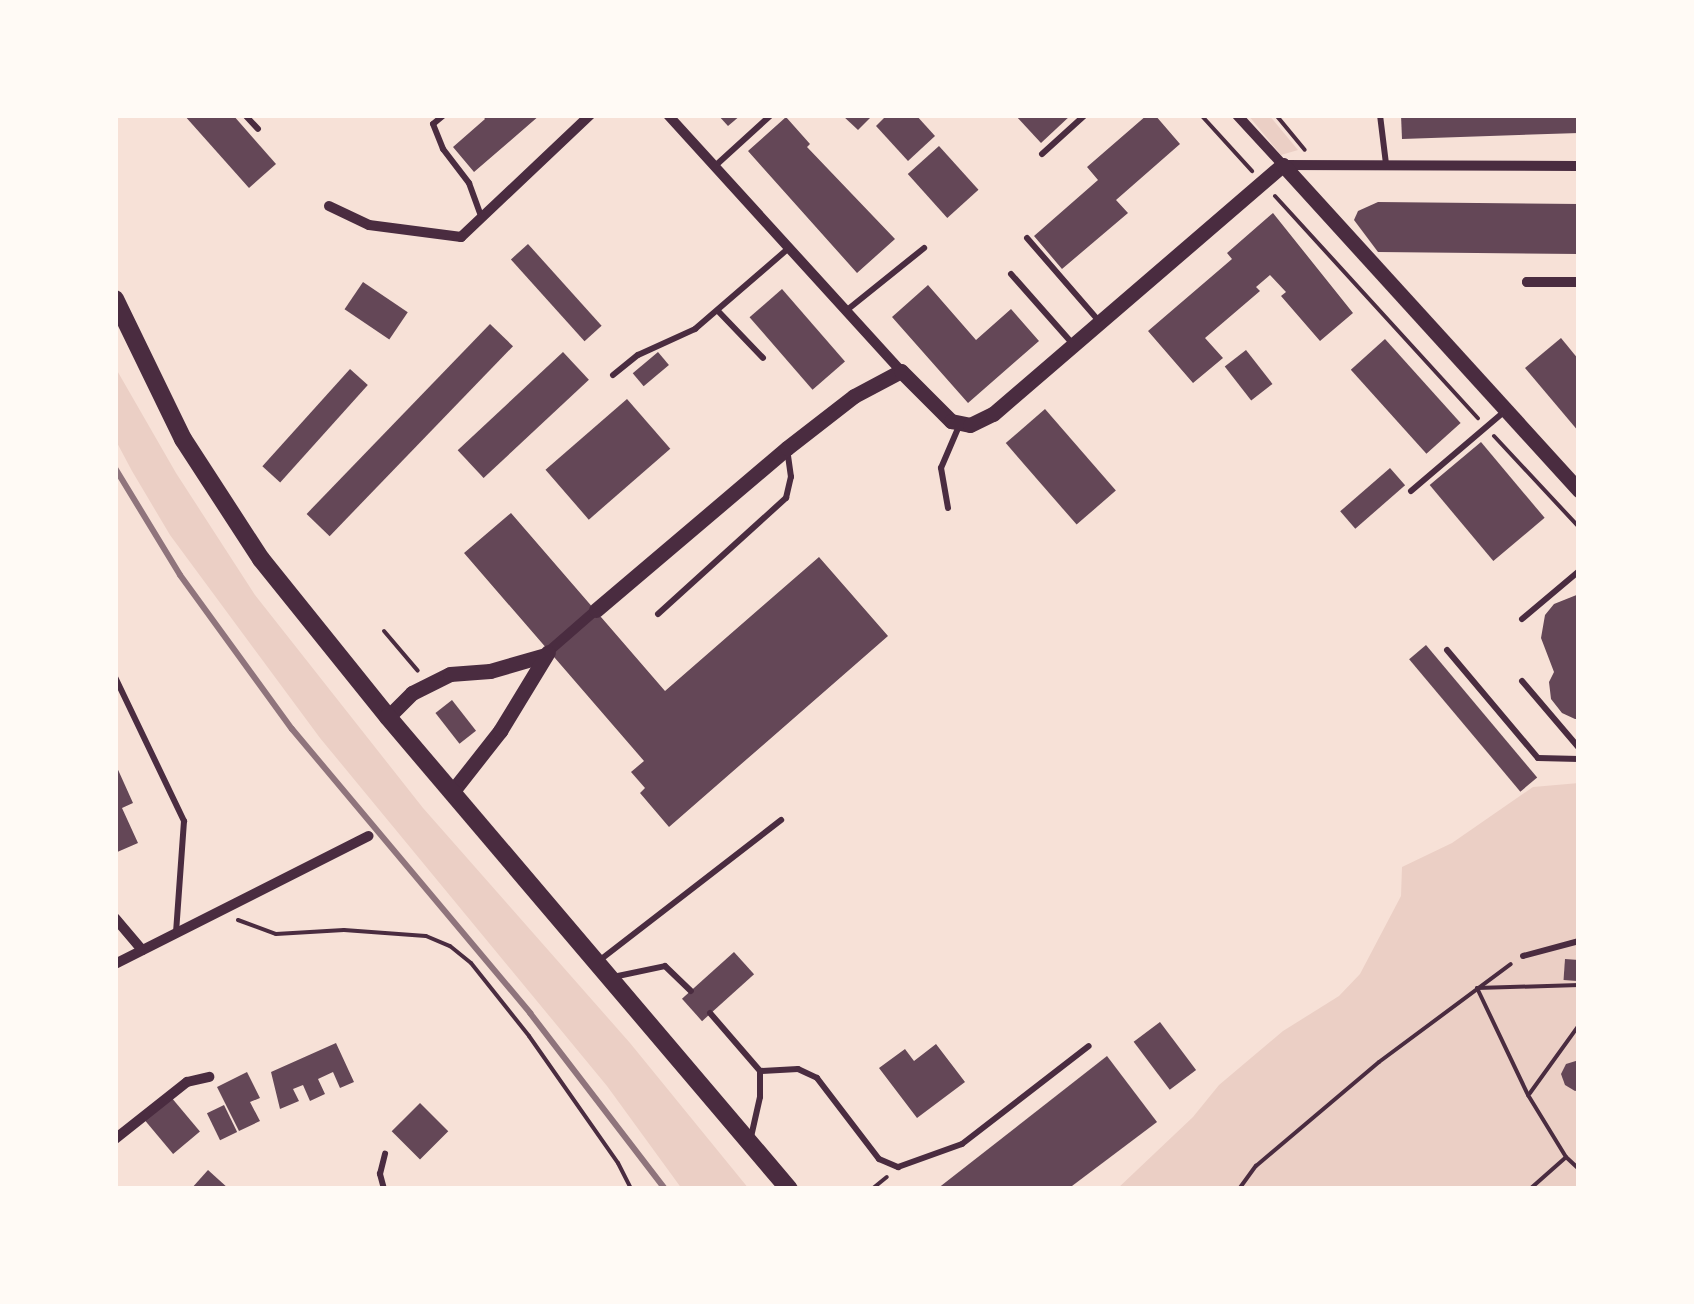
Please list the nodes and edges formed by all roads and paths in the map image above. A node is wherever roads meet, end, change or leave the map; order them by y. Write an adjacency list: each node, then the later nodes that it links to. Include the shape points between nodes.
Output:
1 (246, 115): 11 (lane)
2 (444, 115): 20 (lane, via 433,124 469,183)
3 (590, 115): 20 (street)
4 (668, 115): 16 (street)
5 (771, 115): 16 (lane)
6 (1085, 115): 12 (lane)
7 (1201, 115): 18 (path)
8 (1237, 115): 13 (street)
9 (1276, 115): 14 (path)
10 (1380, 115): 15 (lane)
11 (258, 129)
12 (1042, 154)
13 (1282, 165): 14 (street); 18 (street); 35 (street)
14 (1317, 165): 15 (street)
15 (1386, 165): 17 (street)
16 (715, 166): 22 (street)
17 (1579, 166)
18 (1262, 182): 30 (street); 37 (path)
19 (329, 206): 20 (street, via 369,225 461,237)
20 (481, 218)
21 (1027, 238): 30 (lane)
22 (790, 246): 28 (lane); 29 (street)
23 (924, 248): 29 (lane)
24 (1011, 274): 31 (lane)
25 (1527, 282): 26 (street)
26 (1579, 282)
27 (115, 299): 53 (main road, via 217,494)
28 (718, 310): 32 (lane); 34 (lane)
29 (847, 310): 33 (street)
30 (1100, 322): 31 (street)
31 (1074, 344): 36 (street, via 993,414)
32 (762, 358)
33 (901, 371): 36 (street); 38 (street, via 854,396)
34 (614, 375)
35 (1506, 410): 37 (lane); 39 (street)
36 (959, 425): 41 (lane, via 941,468)
37 (1486, 427): 40 (lane); 42 (path)
38 (786, 448): 44 (street); 45 (lane, via 786,498)
39 (1579, 490)
40 (1411, 491)
41 (948, 508)
42 (1579, 527)
43 (1579, 571): 46 (lane)
44 (596, 610): 49 (street)
45 (658, 614)
46 (1522, 619)
47 (384, 631): 50 (path)
48 (1447, 650): 55 (lane, via 1538,758)
49 (546, 653): 53 (street, via 490,671 450,674 412,693); 56 (street, via 500,731)
50 (418, 668)
51 (115, 677): 61 (lane, via 184,822)
52 (1522, 682): 54 (lane)
53 (388, 717): 56 (main road)
54 (1579, 748)
55 (1579, 759)
56 (452, 792): 65 (main road)
57 (781, 820): 65 (lane)
58 (368, 836): 59 (street)
59 (220, 912): 61 (street); 85 (path, via 276,934 344,930 450,946 529,1036)
60 (115, 918): 63 (street)
61 (176, 933): 63 (street)
62 (1579, 940): 64 (lane)
63 (142, 950): 66 (street)
64 (1524, 956): 69 (path)
65 (598, 962): 67 (main road)
66 (115, 964)
67 (612, 977): 70 (lane, via 664,966); 80 (main road)
68 (1579, 985): 69 (path)
69 (1478, 988): 76 (path); 89 (path, via 1366,1073)
70 (691, 991)
71 (710, 1013): 74 (lane)
72 (1579, 1025): 76 (path)
73 (1089, 1046): 74 (lane, via 962,1144 898,1167 879,1159 818,1078 798,1069)
74 (760, 1071): 80 (lane)
75 (209, 1077): 78 (street, via 187,1082)
76 (1528, 1095): 82 (path)
77 (115, 1116): 78 (street)
78 (126, 1127): 79 (street)
79 (115, 1139)
80 (750, 1140): 86 (main road)
81 (385, 1154): 84 (lane)
82 (1566, 1157): 83 (path); 90 (path)
83 (1579, 1170)
84 (384, 1189)
85 (631, 1189)
86 (789, 1189)
87 (872, 1189): 88 (path, via 881,1182)
88 (887, 1189)
89 (1238, 1189)
90 (1530, 1189)

